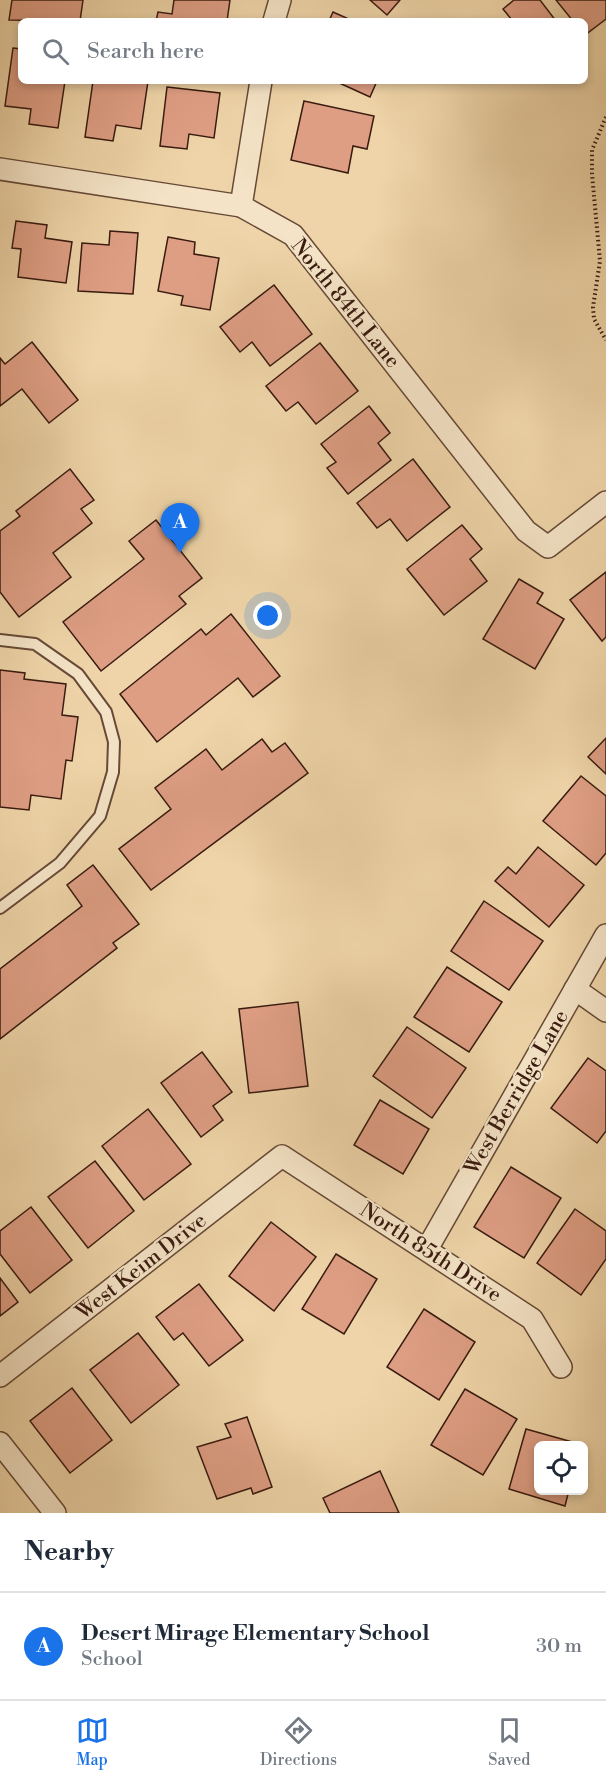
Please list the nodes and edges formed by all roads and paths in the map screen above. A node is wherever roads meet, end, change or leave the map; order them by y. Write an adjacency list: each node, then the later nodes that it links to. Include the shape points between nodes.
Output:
1 (280, 0): 2 (street)
2 (275, 18)
3 (261, 84): 6 (street)
4 (606, 117): 7 (path, via 592,150 600,261 593,307 594,319)
5 (0, 169): 6 (street, North 84th Lane)
6 (241, 206): 8 (street, North 84th Lane, via 293,235 526,531 548,548)
7 (606, 340)
8 (606, 502)
9 (0, 640): 10 (lane, via 35,644 78,674 106,712 114,741 113,772 100,816 60,863)
10 (0, 908)
11 (606, 935): 12 (street, West Berridge Lane)
12 (575, 989): 13 (street); 15 (street, West Berridge Lane)
13 (606, 1011)
14 (282, 1156): 15 (street, North 85th Drive); 17 (street, West Keim Drive)
15 (427, 1249): 16 (street, North 85th Drive, via 532,1319)
16 (561, 1367)
17 (0, 1376)
18 (0, 1443): 19 (street)
19 (55, 1513)

